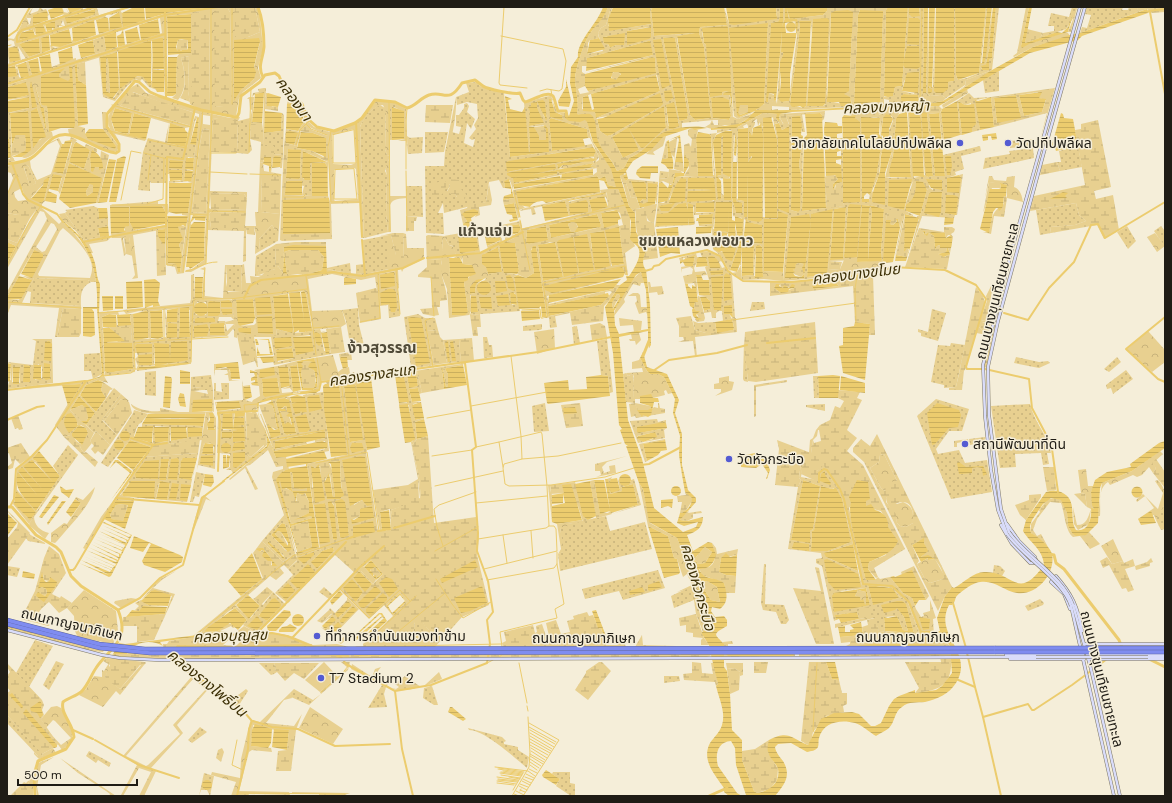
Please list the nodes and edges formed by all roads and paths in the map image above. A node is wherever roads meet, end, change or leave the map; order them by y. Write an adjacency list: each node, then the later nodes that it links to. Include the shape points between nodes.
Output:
1 (1080, 7): 3 (main road, ถนนบางขุนเทียนชายทะเล)
2 (1085, 7): 4 (main road, ถนนบางขุนเทียนชายทะเล)
3 (1061, 75): 4 (main road); 5 (main road, ถนนบางขุนเทียนชายทะเล)
4 (1063, 84): 5 (main road); 7 (main road, ถนนบางขุนเทียนชายทะเล)
5 (1057, 89): 6 (main road, ถนนบางขุนเทียนชายทะเล)
6 (1046, 127): 7 (main road); 8 (main road, ถนนบางขุนเทียนชายทะเล)
7 (1050, 128): 9 (main road, ถนนบางขุนเทียนชายทะเล)
8 (999, 297): 9 (main road); 11 (main road, ถนนบางขุนเทียนชายทะเล)
9 (1004, 298): 10 (main road, ถนนบางขุนเทียนชายทะเล)
10 (1000, 313): 11 (main road); 12 (main road, ถนนบางขุนเทียนชายทะเล, via 987,373 990,428)
11 (994, 318): 12 (main road, ถนนบางขุนเทียนชายทะเล, via 982,371 987,436)
12 (1003, 520): 12 (main road, via 1019,542 1035,556 1034,563 1030,563 1004,533); 13 (main road, ถนนบางขุนเทียนชายทะเล, bridge, via 1008,533 1020,547 1063,587)
13 (1072, 606): 17 (main road, ถนนบางขุนเทียนชายทะเล); 18 (main road, ถนนบางขุนเทียนชายทะเล)
14 (7, 620): 21 (highway, ถนนกาญจนาภิเษก, bridge, via 100,644 145,649)
15 (7, 624): 22 (highway, ถนนกาญจนาภิเษก, bridge, via 100,648 150,653)
16 (7, 630): 25 (main road, via 92,654 167,660)
17 (1078, 632): 18 (main road, via 1064,594 1051,582 1056,576 1074,599); 23 (main road, ถนนบางขุนเทียนชายทะเล)
18 (1082, 634): 19 (main road, ถนนบางขุนเทียนชายทะเล)
19 (1085, 644): 20 (main road, bridge); 24 (main road, ถนนบางขุนเทียนชายทะเล)
20 (1165, 644)
21 (1165, 648)
22 (1165, 652)
23 (1083, 655): 25 (main road); 28 (main road, ถนนบางขุนเทียนชายทะเล)
24 (1088, 655): 26 (main road, bridge); 29 (main road, ถนนบางขุนเทียนชายทะเล)
25 (983, 657): 27 (main road, bridge); 28 (main road)
26 (1165, 657): 27 (main road)
27 (1148, 658): 29 (main road, bridge)
28 (1084, 659): 31 (main road, ถนนบางขุนเทียนชายทะเล)
29 (1089, 659): 30 (main road, ถนนบางขุนเทียนชายทะเล)
30 (1104, 727): 31 (main road); 33 (main road, ถนนบางขุนเทียนชายทะเล)
31 (1099, 728): 32 (main road, ถนนบางขุนเทียนชายทะเล)
32 (1114, 796)
33 (1120, 796)

